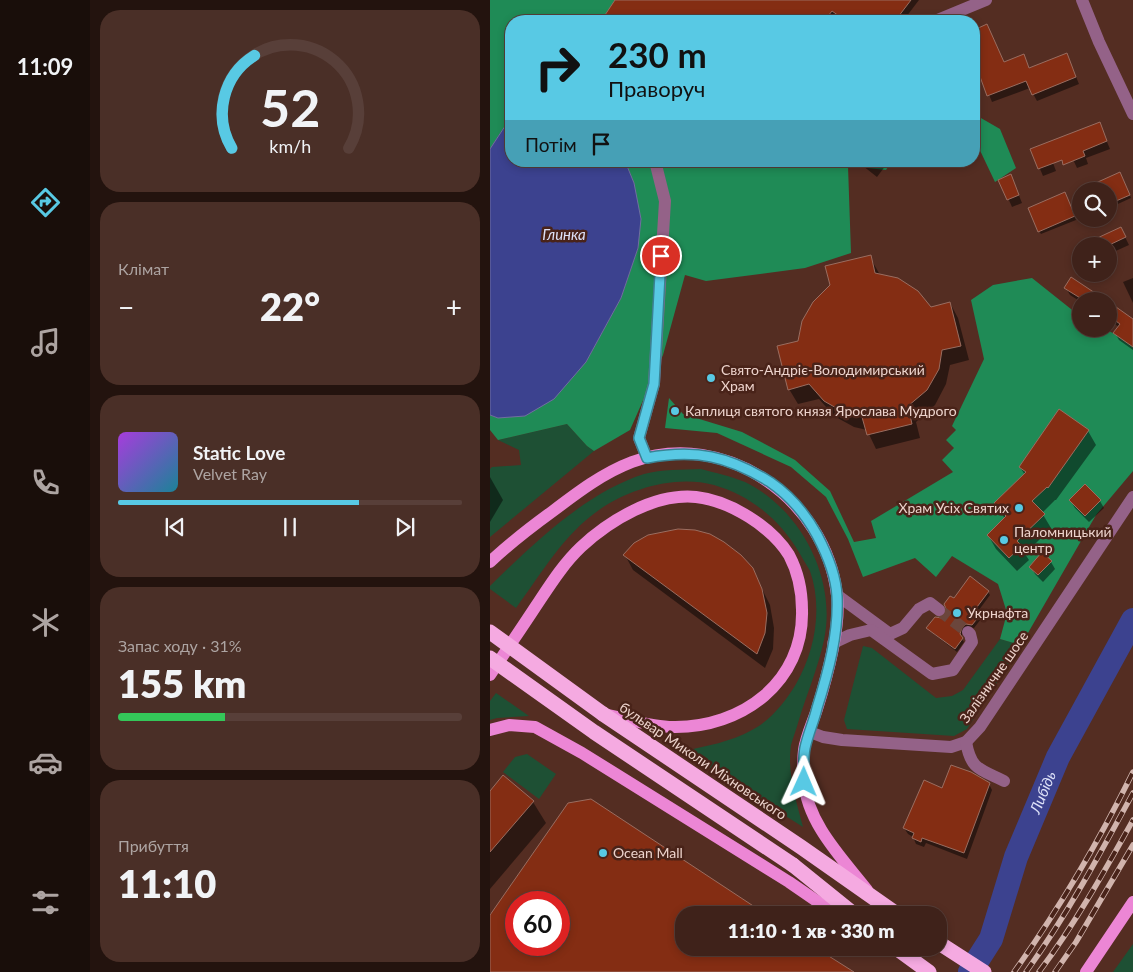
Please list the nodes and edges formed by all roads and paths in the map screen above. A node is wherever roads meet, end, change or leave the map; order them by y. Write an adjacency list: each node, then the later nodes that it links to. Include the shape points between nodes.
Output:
1 (986, 0): 3 (street)
2 (1082, 0): 4 (street)
3 (950, 15)
4 (1133, 114)
5 (656, 167): 6 (street, via 665,201 654,384 639,438)
6 (647, 458): 8 (main road, via 608,472 509,544); 9 (main road, via 699,454 754,472 777,487 798,507 814,529 826,551)
7 (1133, 497): 19 (street, Залізничне шосе, via 980,727)
8 (490, 562)
9 (837, 595): 10 (street, via 890,634 903,628 919,609 930,603); 13 (main road)
10 (939, 610)
11 (490, 632): 16 (highway, бульвар Миколи Міхновського, bridge)
12 (968, 632): 13 (street, via 972,642 952,670 932,674 871,630)
13 (833, 643): 18 (main road)
14 (490, 658): 24 (highway, bridge, via 793,865)
15 (490, 675): 16 (main road, via 563,565 603,529 625,516 672,498 696,497 739,510 776,538 798,576 803,618 793,658 771,690 741,712 708,724 672,728)
16 (603, 714): 21 (highway, бульвар Миколи Міхновського)
17 (490, 730): 23 (main road, via 509,725 535,727 582,753)
18 (810, 732): 19 (street, Залізничне шосе, via 842,740 950,747); 21 (main road, via 804,749 804,782 811,810 828,840)
19 (966, 742): 20 (street, via 976,767)
20 (1004, 781)
21 (873, 897): 25 (highway, бульвар Миколи Міхновського)
22 (1133, 902): 30 (main road)
23 (824, 906)
24 (844, 906)
25 (886, 906)
26 (947, 948): 29 (highway)
27 (907, 956): 28 (highway)
28 (924, 969)
29 (984, 972)
30 (1086, 972)

